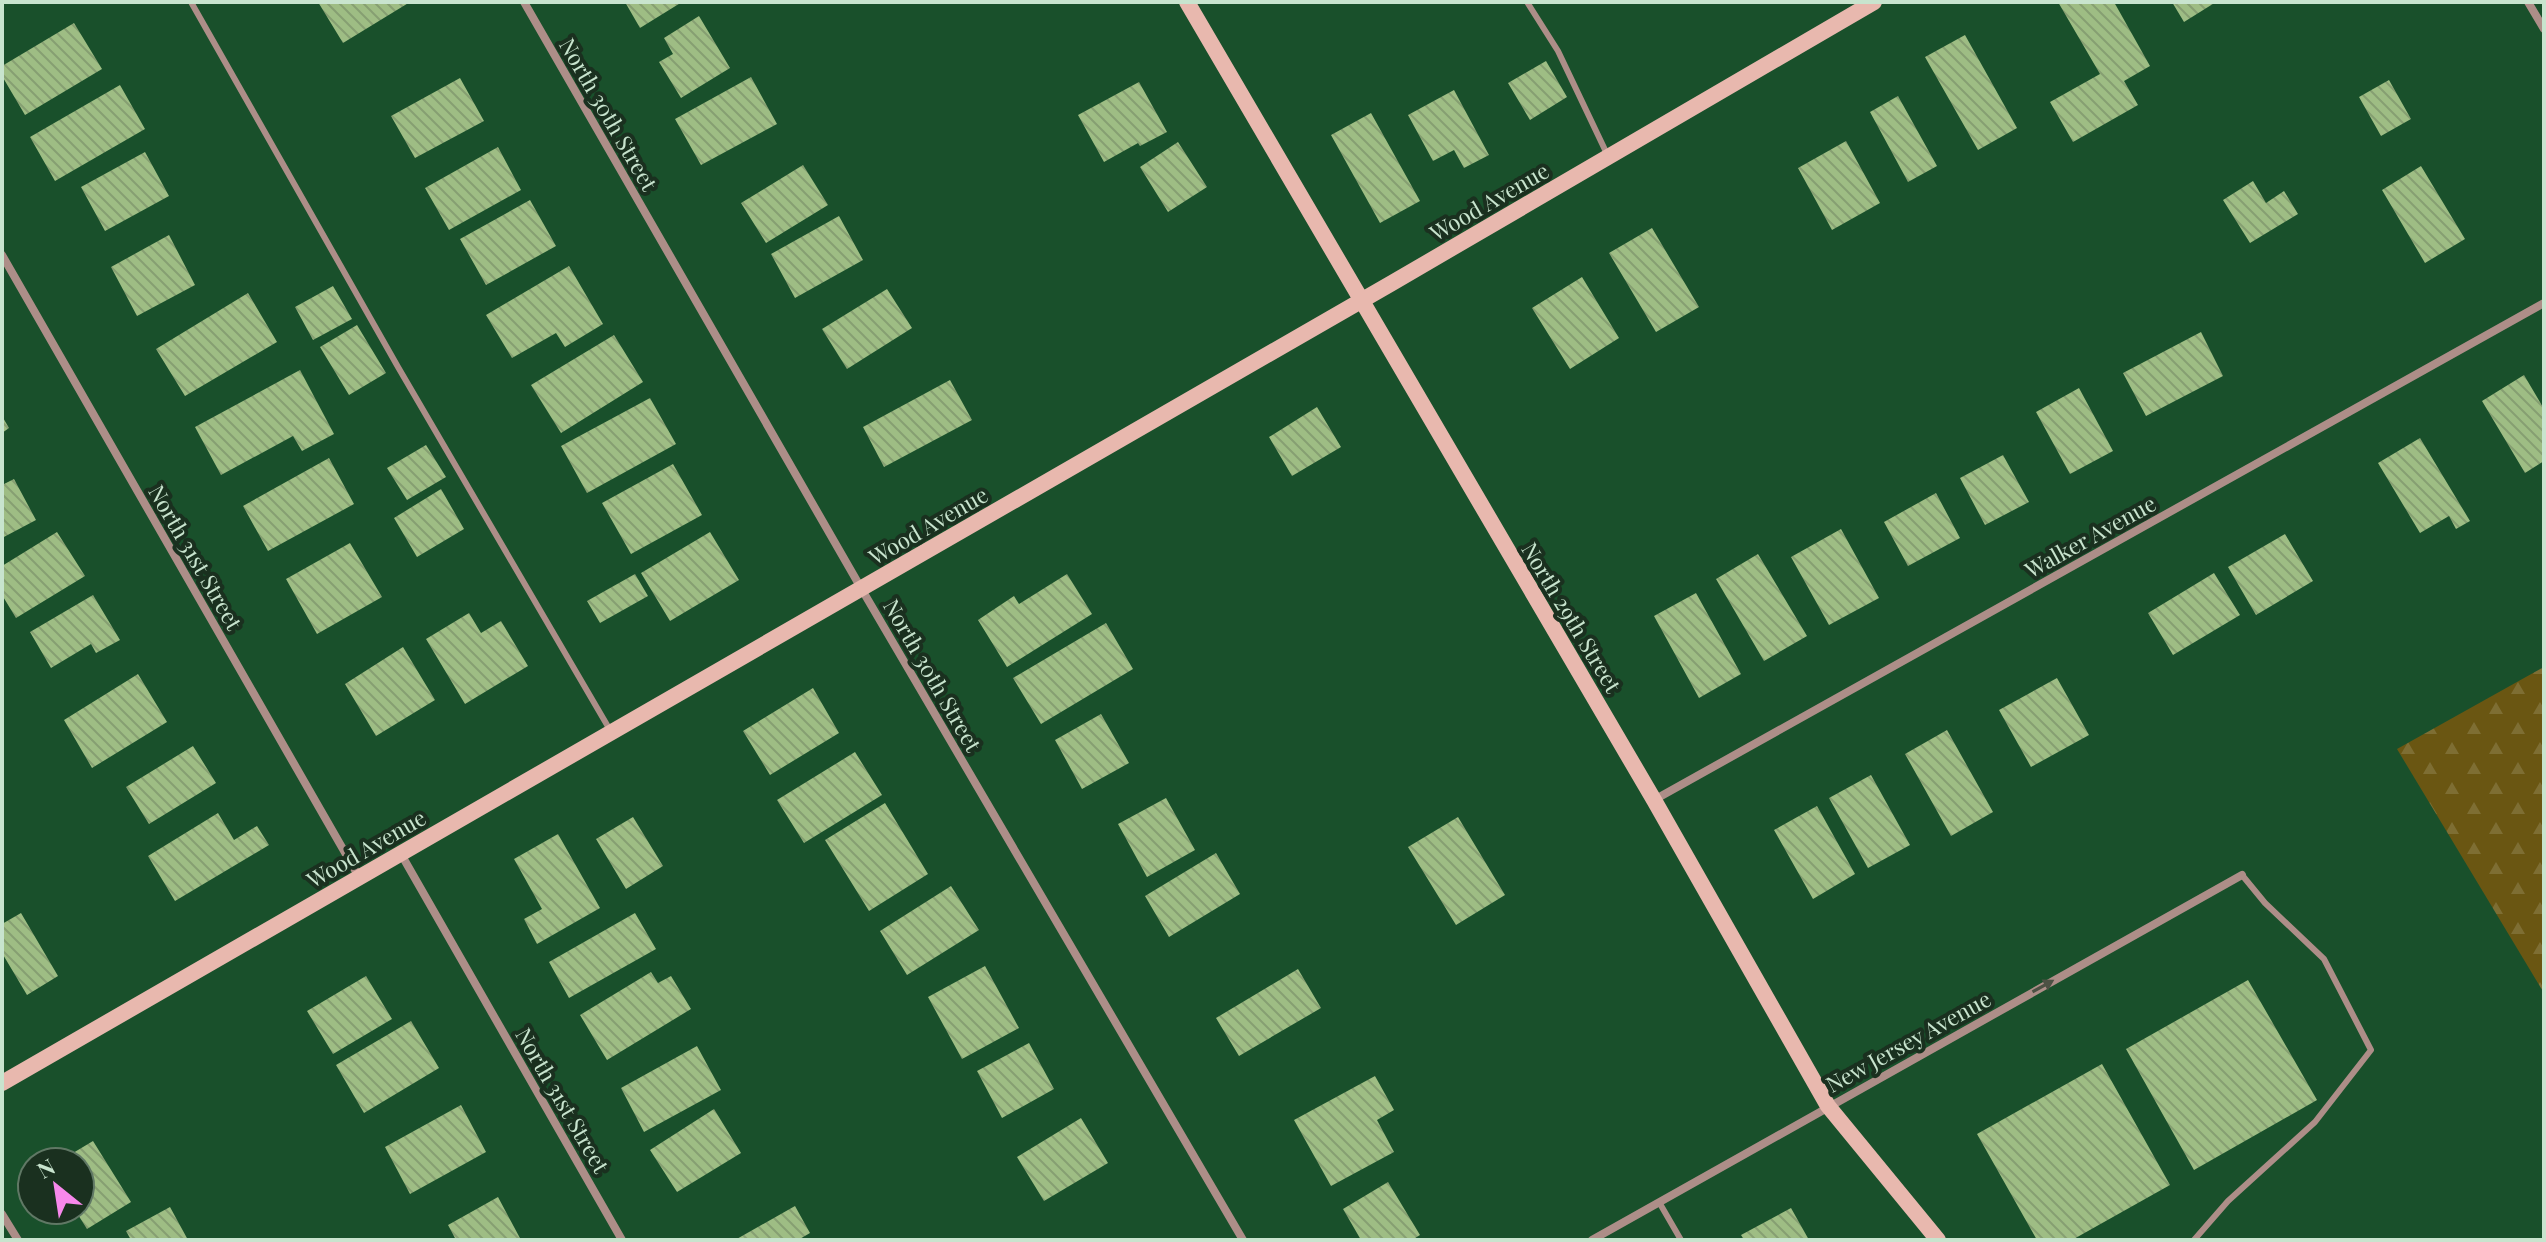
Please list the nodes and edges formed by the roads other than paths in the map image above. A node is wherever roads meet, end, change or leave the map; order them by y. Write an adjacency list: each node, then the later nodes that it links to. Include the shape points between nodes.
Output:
1 (191, 2): 13 (lane)
2 (524, 2): 12 (street, North 30th Street)
3 (1187, 2): 10 (street, North 29th Street)
4 (1527, 2): 8 (lane, via 1558,51)
5 (1872, 2): 8 (street, Wood Avenue)
6 (2528, 2): 7 (street)
7 (2544, 29)
8 (1608, 157): 10 (street, Wood Avenue)
9 (2, 255): 17 (street, North 31st Street)
10 (1361, 301): 12 (street, Wood Avenue); 14 (street, North 29th Street)
11 (2544, 303): 14 (street, Walker Avenue)
12 (861, 588): 13 (street, Wood Avenue); 24 (street, North 30th Street)
13 (611, 732): 15 (street, Wood Avenue)
14 (1654, 800): 19 (street, North 29th Street)
15 (400, 854): 17 (street, Wood Avenue); 23 (street, North 31st Street)
16 (2242, 875): 19 (street, New Jersey Avenue, one-way to 16); 28 (lane, via 2324,959 2371,1050 2315,1122 2228,1201)
17 (359, 877): 18 (street, Wood Avenue)
18 (2, 1083)
19 (1828, 1106): 20 (street, New Jersey Avenue); 27 (street, North 29th Street)
20 (1659, 1202): 25 (street, New Jersey Avenue); 26 (lane)
21 (2, 1214): 22 (street)
22 (18, 1240)
23 (622, 1240)
24 (1243, 1240)
25 (1592, 1240)
26 (1681, 1240)
27 (1938, 1240)
28 (2194, 1240)

